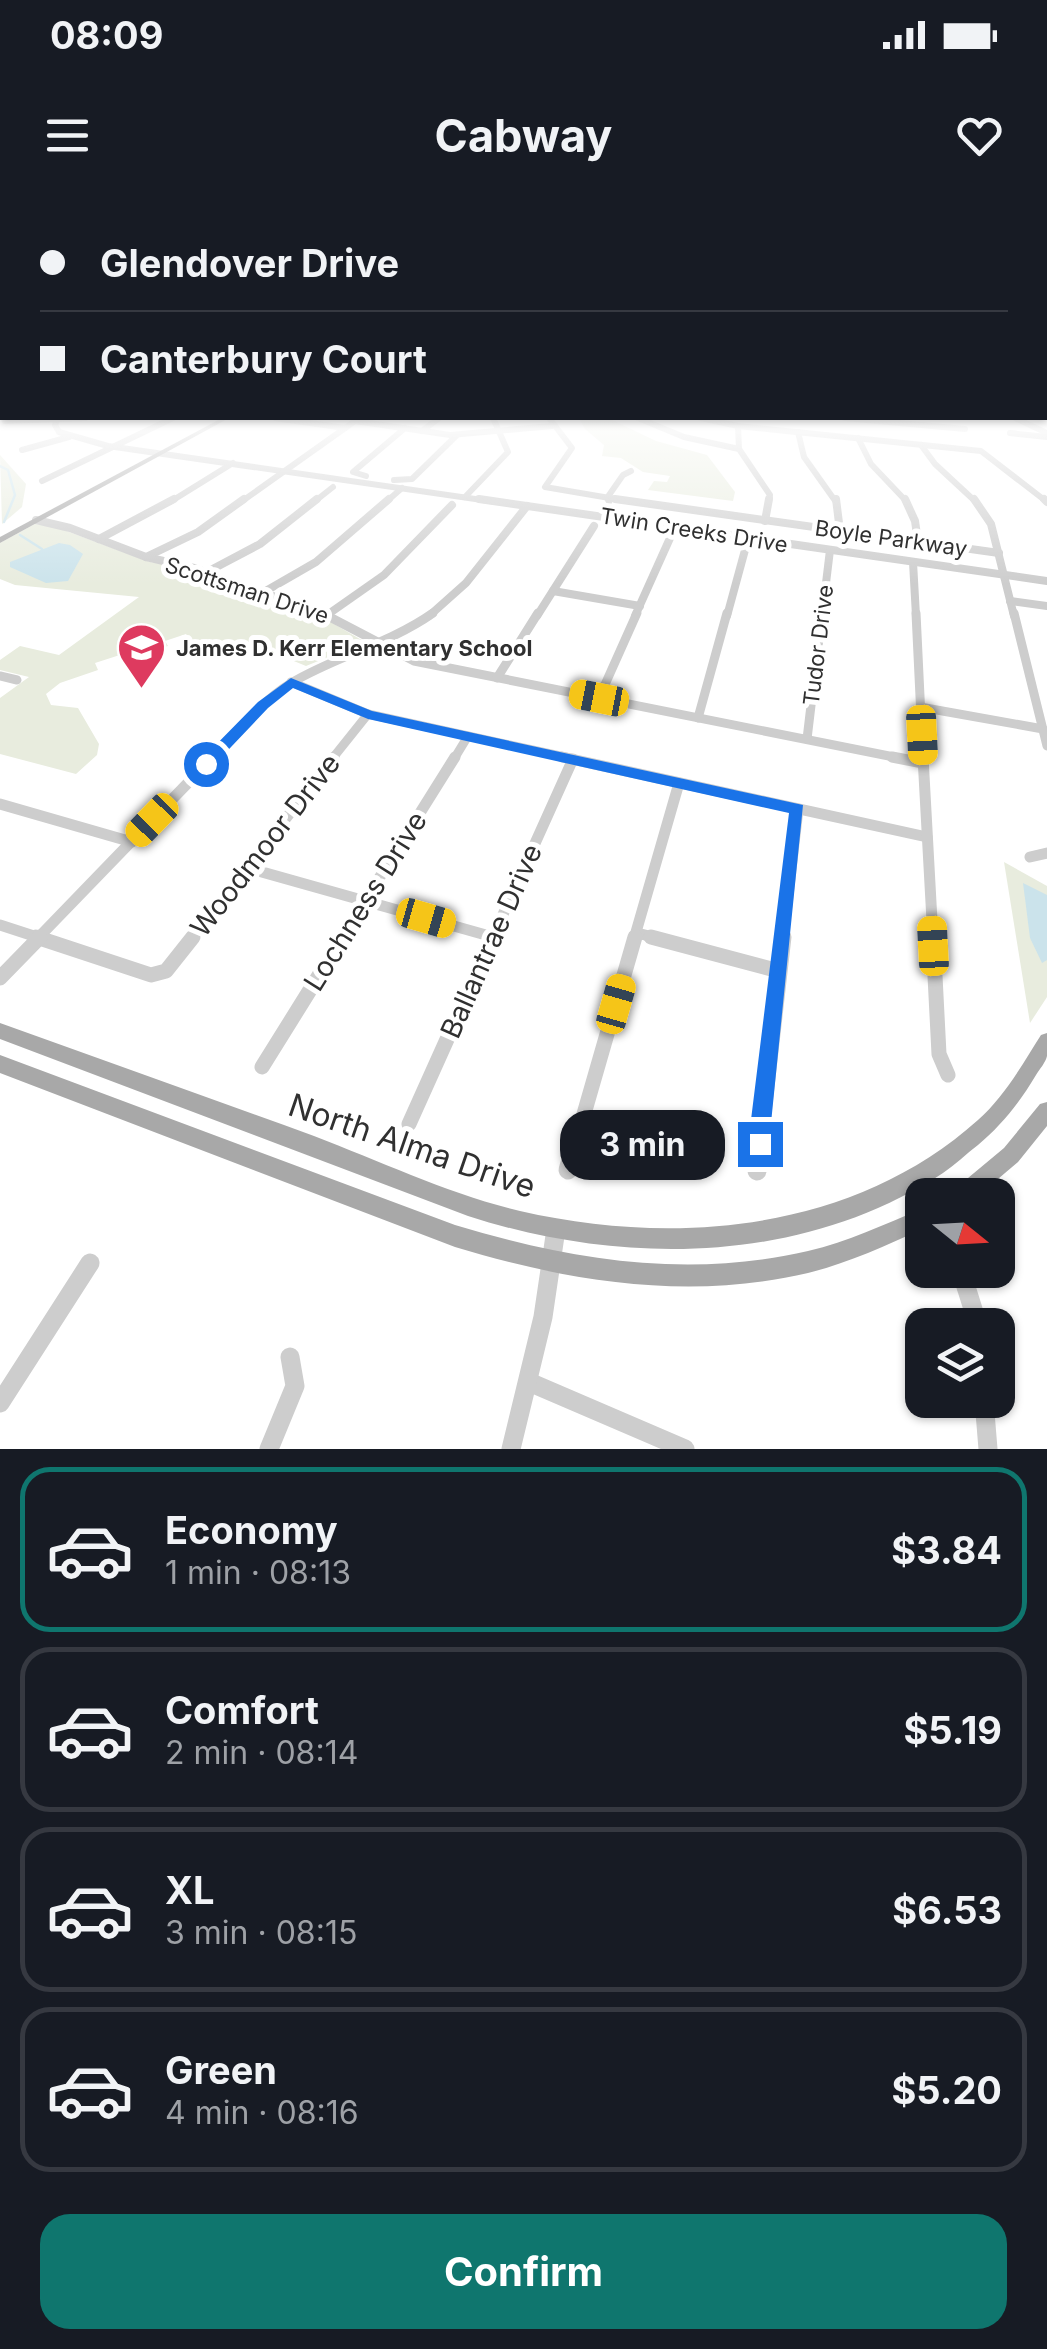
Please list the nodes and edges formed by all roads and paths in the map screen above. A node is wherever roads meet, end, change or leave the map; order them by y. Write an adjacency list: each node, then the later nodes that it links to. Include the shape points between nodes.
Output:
1 (67, 468): 18 (street)
2 (121, 468): 31 (main road)
3 (125, 468): 27 (main road)
4 (224, 468): 33 (street)
5 (268, 468): 16 (street, Twin Creeks Drive)
6 (290, 468): 16 (street)
7 (357, 468): 19 (street, via 353,472)
8 (422, 468): 19 (street)
9 (492, 468): 21 (street)
10 (559, 468): 22 (street, Boyle Parkway, via 546,490)
11 (752, 468): 28 (street, via 770,495)
12 (814, 468): 32 (street, via 840,502)
13 (877, 468): 36 (street, via 908,500)
14 (940, 468): 38 (street, via 978,502)
15 (1005, 468): 23 (street)
16 (286, 471): 19 (street, Twin Creeks Drive); 39 (street, via 198,532)
17 (631, 471): 22 (street)
18 (42, 480)
19 (405, 484): 21 (street, Twin Creeks Drive); 45 (street, via 316,562)
20 (333, 487): 41 (street, via 260,544)
21 (465, 497): 25 (street, Twin Creeks Drive)
22 (607, 498): 26 (street, via 604,512); 28 (street, Boyle Parkway)
23 (1047, 502)
24 (452, 505): 49 (street, via 384,574)
25 (527, 506): 26 (street, Twin Creeks Drive); 50 (street, via 440,609)
26 (596, 515): 30 (street, Twin Creeks Drive)
27 (36, 520): 33 (street, Scottsman Drive); 35 (main road)
28 (765, 520): 32 (street, Boyle Parkway)
29 (594, 526): 44 (street)
30 (675, 527): 34 (street, Twin Creeks Drive); 47 (street)
31 (0, 530)
32 (840, 531): 36 (street, Boyle Parkway)
33 (99, 539): 39 (street, Scottsman Drive)
34 (748, 539): 37 (street, Twin Creeks Drive); 58 (street)
35 (0, 540)
36 (918, 542): 38 (street, Boyle Parkway)
37 (830, 550): 40 (street, Twin Creeks Drive); 61 (street, Tudor Drive)
38 (999, 554): 42 (street)
39 (146, 557): 41 (street, Scottsman Drive)
40 (913, 562): 42 (street, Twin Creeks Drive); 56 (street)
41 (208, 572): 45 (street, Scottsman Drive)
42 (1004, 575): 43 (street, Twin Creeks Drive); 46 (street)
43 (1047, 581)
44 (553, 591): 47 (street); 52 (street)
45 (264, 592): 49 (street, Scottsman Drive)
46 (1010, 601): 48 (street); 59 (street)
47 (640, 606): 55 (street)
48 (1047, 606)
49 (327, 615): 50 (street, Scottsman Drive)
50 (376, 642): 52 (street, Scottsman Drive, via 414,662); 54 (street)
51 (0, 676): 53 (street)
52 (498, 678): 55 (street, Scottsman Drive)
53 (18, 680)
54 (291, 682): 57 (street); 69 (street)
55 (599, 698): 58 (street, Scottsman Drive)
56 (920, 707): 59 (street); 64 (street)
57 (368, 714): 60 (street); 72 (street, Woodmoor Drive)
58 (698, 718): 61 (street, Scottsman Drive)
59 (1043, 729): 62 (street)
60 (468, 736): 63 (street); 73 (street, Lochness Drive)
61 (807, 739): 64 (street, Scottsman Drive)
62 (1047, 746)
63 (573, 759): 65 (street); 76 (street, Ballantrae Drive)
64 (923, 762): 68 (street)
65 (679, 783): 67 (street); 75 (street)
66 (0, 804): 69 (street)
67 (798, 809): 68 (street); 78 (street)
68 (927, 837): 84 (street, via 939,1054)
69 (132, 842): 77 (street)
70 (1047, 852): 71 (street)
71 (1030, 856)
72 (248, 868): 73 (street); 77 (street, Woodmoor Drive, via 160,974)
73 (365, 901): 76 (street); 83 (street, Lochness Drive)
74 (0, 925): 77 (street)
75 (636, 933): 78 (street); 87 (street)
76 (492, 937): 86 (street, Ballantrae Drive)
77 (39, 938): 79 (street)
78 (780, 971): 88 (street)
79 (0, 978)
80 (0, 1031): 91 (main road, North Alma Drive, via 489,1212)
81 (1047, 1041): 91 (main road, North Alma Drive, via 1004,1107 966,1144 860,1204 728,1236 633,1238)
82 (0, 1064): 93 (main road, via 455,1236)
83 (262, 1067)
84 (948, 1074)
85 (1047, 1111): 89 (main road)
86 (408, 1124)
87 (568, 1170)
88 (757, 1172)
89 (983, 1178)
90 (905, 1227): 93 (main road, via 860,1247 759,1272 649,1277)
91 (556, 1229): 93 (street)
92 (90, 1263): 96 (street)
93 (550, 1264): 95 (street)
94 (290, 1356): 98 (street, via 295,1386)
95 (529, 1382): 99 (street); 100 (street)
96 (0, 1403)
97 (985, 1418): 101 (street)
98 (269, 1449)
99 (512, 1449)
100 (685, 1449)
101 (988, 1449)

